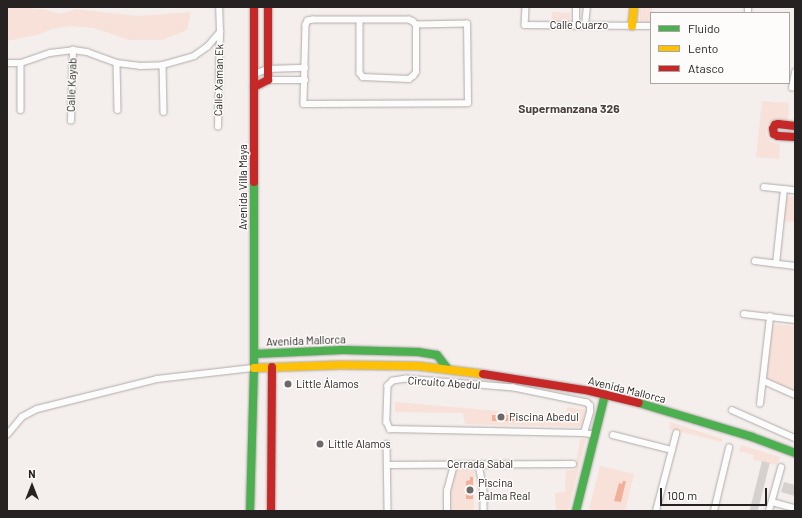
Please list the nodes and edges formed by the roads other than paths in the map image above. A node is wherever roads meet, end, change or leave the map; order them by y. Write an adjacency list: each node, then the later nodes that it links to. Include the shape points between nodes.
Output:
1 (219, 7): 14 (street, Calle Xaman Ek)
2 (254, 7): 23 (main road, Avenida Villa Maya)
3 (268, 7): 21 (main road)
4 (526, 7): 10 (street, Calle Cuarzo, via 525,25)
5 (576, 7): 10 (street)
6 (586, 7): 11 (street)
7 (634, 7): 12 (main road)
8 (360, 20): 9 (street, via 409,20); 9 (street, via 360,73 368,79 409,79 413,76 416,72); 20 (street, via 308,21)
9 (416, 25): 25 (street, via 467,24 468,103 304,104)
10 (576, 25): 11 (street, Calle Cuarzo)
11 (585, 25): 12 (street, Calle Cuarzo)
12 (632, 26): 13 (street, Calle Cuarzo)
13 (650, 26)
14 (220, 32): 19 (street, via 207,47 194,56); 33 (street, Calle Xaman Ek)
15 (73, 50): 16 (street, via 50,53); 17 (street, via 87,52); 31 (street, Calle Kayab)
16 (21, 63): 18 (street); 28 (street)
17 (117, 63): 19 (street); 29 (street)
18 (7, 64)
19 (163, 65): 30 (street)
20 (305, 68): 21 (street); 25 (street)
21 (268, 69): 23 (street); 24 (main road)
22 (795, 73): 27 (street)
23 (254, 74): 26 (main road, Avenida Villa Maya)
24 (268, 80): 25 (street); 26 (main road)
25 (305, 80)
26 (254, 88): 44 (main road, Avenida Villa Maya)
27 (792, 88)
28 (21, 110)
29 (118, 110)
30 (164, 112)
31 (71, 121)
32 (795, 126): 34 (main road, via 778,124 774,125 773,129 774,134 778,136)
33 (218, 127)
34 (795, 138)
35 (764, 186): 36 (street)
36 (784, 189): 37 (street); 39 (street)
37 (795, 190)
38 (755, 261): 39 (street)
39 (776, 264): 40 (street)
40 (795, 266)
41 (744, 314): 42 (street)
42 (770, 317): 43 (street); 48 (street)
43 (795, 320)
44 (254, 354): 46 (main road, Avenida Villa Maya); 47 (main road, Avenida Mallorca, via 344,350 418,352 437,356)
45 (272, 367): 46 (main road, Avenida Mallorca); 47 (main road, Avenida Mallorca, via 341,365); 71 (main road)
46 (254, 368): 56 (street, via 157,379 37,409 22,417); 70 (main road, Avenida Villa Maya)
47 (448, 369): 50 (main road, Avenida Mallorca, via 503,376)
48 (764, 381): 49 (street); 51 (street)
49 (795, 394)
50 (605, 395): 54 (main road); 62 (main road, Avenida Mallorca, via 645,404)
51 (760, 404)
52 (732, 410): 58 (street)
53 (584, 433): 53 (street, Circuito Abedul, via 390,429 387,422 388,386 393,381 406,379 506,388 587,403 590,412); 54 (street, Circuito Abedul)
54 (596, 434): 75 (main road)
55 (676, 434): 61 (street)
56 (7, 435)
57 (613, 436): 61 (street)
58 (795, 438)
59 (387, 444): 65 (street)
60 (729, 448): 77 (street)
61 (672, 450): 76 (street)
62 (793, 450)
63 (479, 464): 64 (street, Cerrada Sabal); 66 (street, Cerrada Sabal); 74 (street, via 484,492)
64 (573, 464)
65 (387, 465): 66 (street, Cerrada Sabal); 72 (street)
66 (454, 465): 73 (street, via 447,491)
67 (780, 468): 68 (street)
68 (772, 502): 69 (street); 78 (street)
69 (795, 508)
70 (250, 511)
71 (271, 511)
72 (388, 511)
73 (447, 511)
74 (484, 511)
75 (577, 511)
76 (656, 511)
77 (714, 511)
78 (769, 511)

